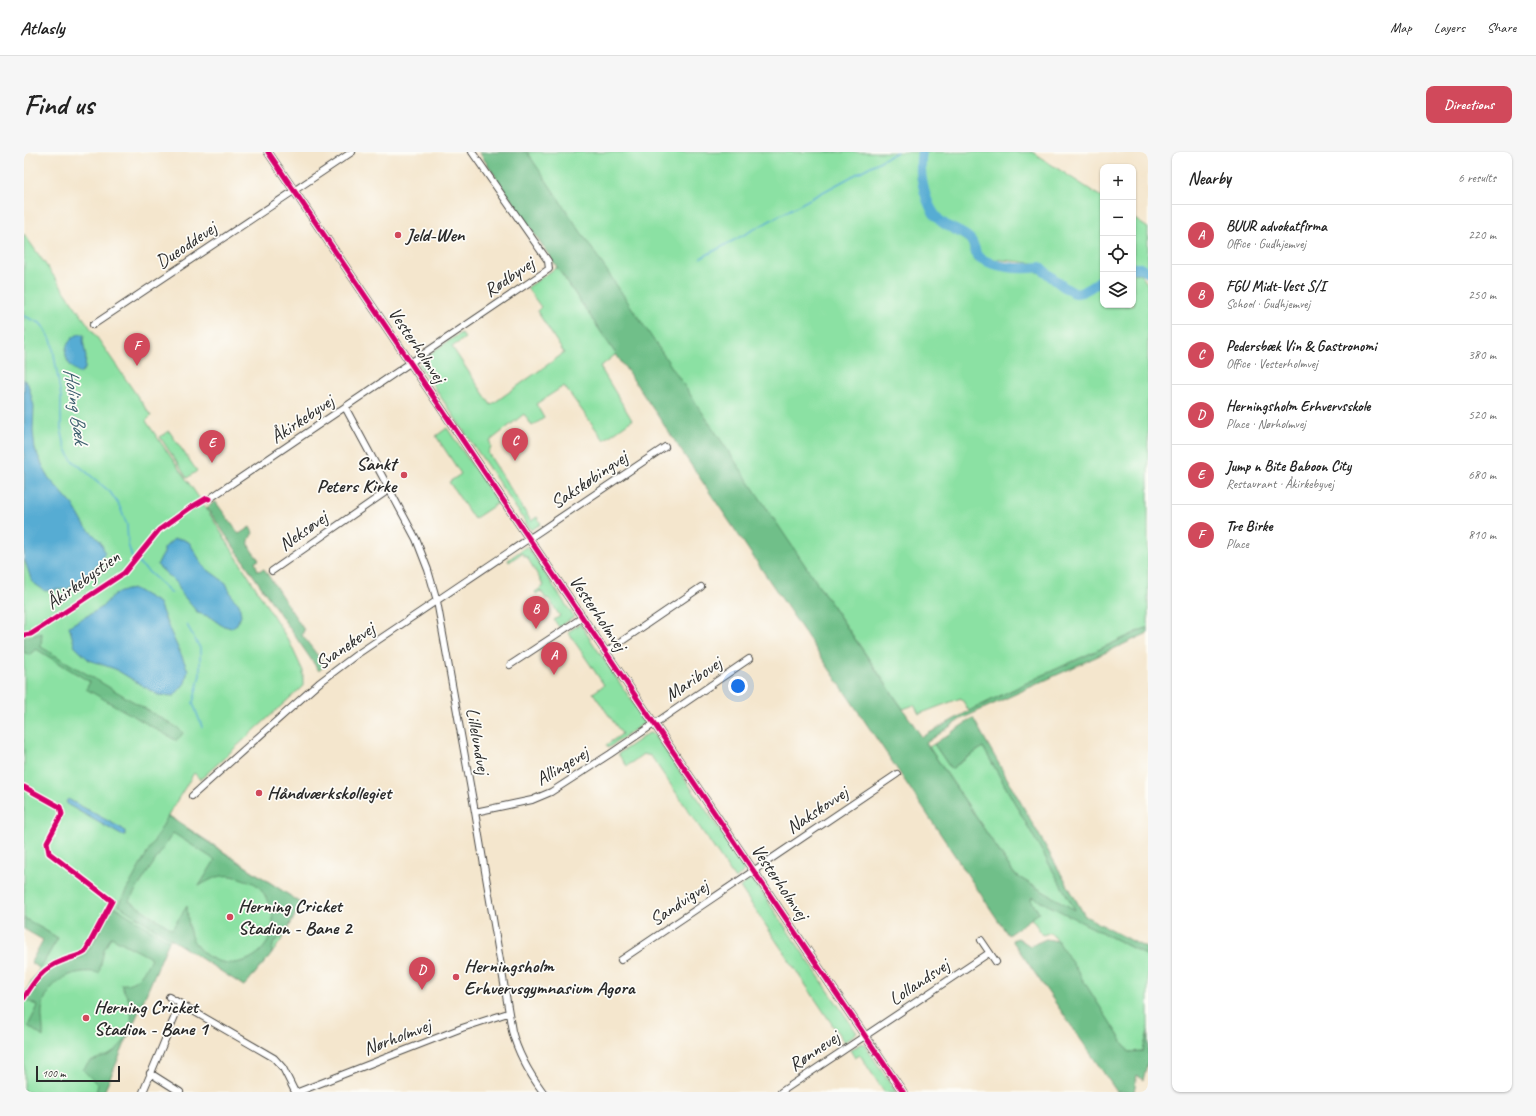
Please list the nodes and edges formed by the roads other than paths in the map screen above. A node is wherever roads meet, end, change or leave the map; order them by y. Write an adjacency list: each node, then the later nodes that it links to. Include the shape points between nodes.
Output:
1 (268, 152): 4 (street, Vesterholmvej)
2 (352, 152): 4 (street, Dueoddevej)
3 (472, 152): 6 (street, Rødbyvej, via 548,260 549,268)
4 (295, 191): 5 (street, Dueoddevej); 6 (street, Vesterholmvej)
5 (94, 325)
6 (410, 363): 7 (street, Åkirkebyvej); 11 (street, Vesterholmvej)
7 (345, 407): 9 (street, Lillelundvej); 10 (street, Åkirkebyvej)
8 (665, 447): 11 (street, Sakskøbingvej)
9 (390, 489): 12 (street, Neksøvej); 14 (street, Lillelundvej, via 416,539)
10 (209, 499)
11 (530, 539): 14 (street, Svanekevej); 15 (street, Vesterholmvej)
12 (272, 571)
13 (701, 587): 16 (street)
14 (437, 601): 21 (street, Svanekevej, via 319,683); 22 (street, Lillelundvej)
15 (583, 617): 16 (street, Vesterholmvej); 18 (street)
16 (606, 652): 19 (street, Vesterholmvej)
17 (749, 659): 19 (street, Maribovej)
18 (510, 665)
19 (655, 723): 22 (street, Allingevej, via 551,792 532,800); 23 (street, Vesterholmvej)
20 (897, 774): 23 (street, Nakskovvej)
21 (192, 796)
22 (475, 812): 30 (street, Lillelundvej)
23 (754, 870): 26 (street, Sandvigvej); 31 (street, Vesterholmvej)
24 (981, 940): 25 (street)
25 (989, 952): 27 (street); 31 (street, Lollandsvej)
26 (621, 960)
27 (996, 962)
28 (169, 997): 29 (street)
29 (180, 1004): 32 (street); 35 (street, via 274,1058)
30 (508, 1013): 35 (street, Nørholmvej, via 462,1028); 36 (street, Lillelundvej, via 521,1055)
31 (865, 1036): 37 (street, Rønnevej); 38 (street, Vesterholmvej)
32 (150, 1073): 33 (street); 34 (street)
33 (142, 1092)
34 (180, 1092)
35 (297, 1092)
36 (543, 1092)
37 (781, 1092)
38 (903, 1092)

